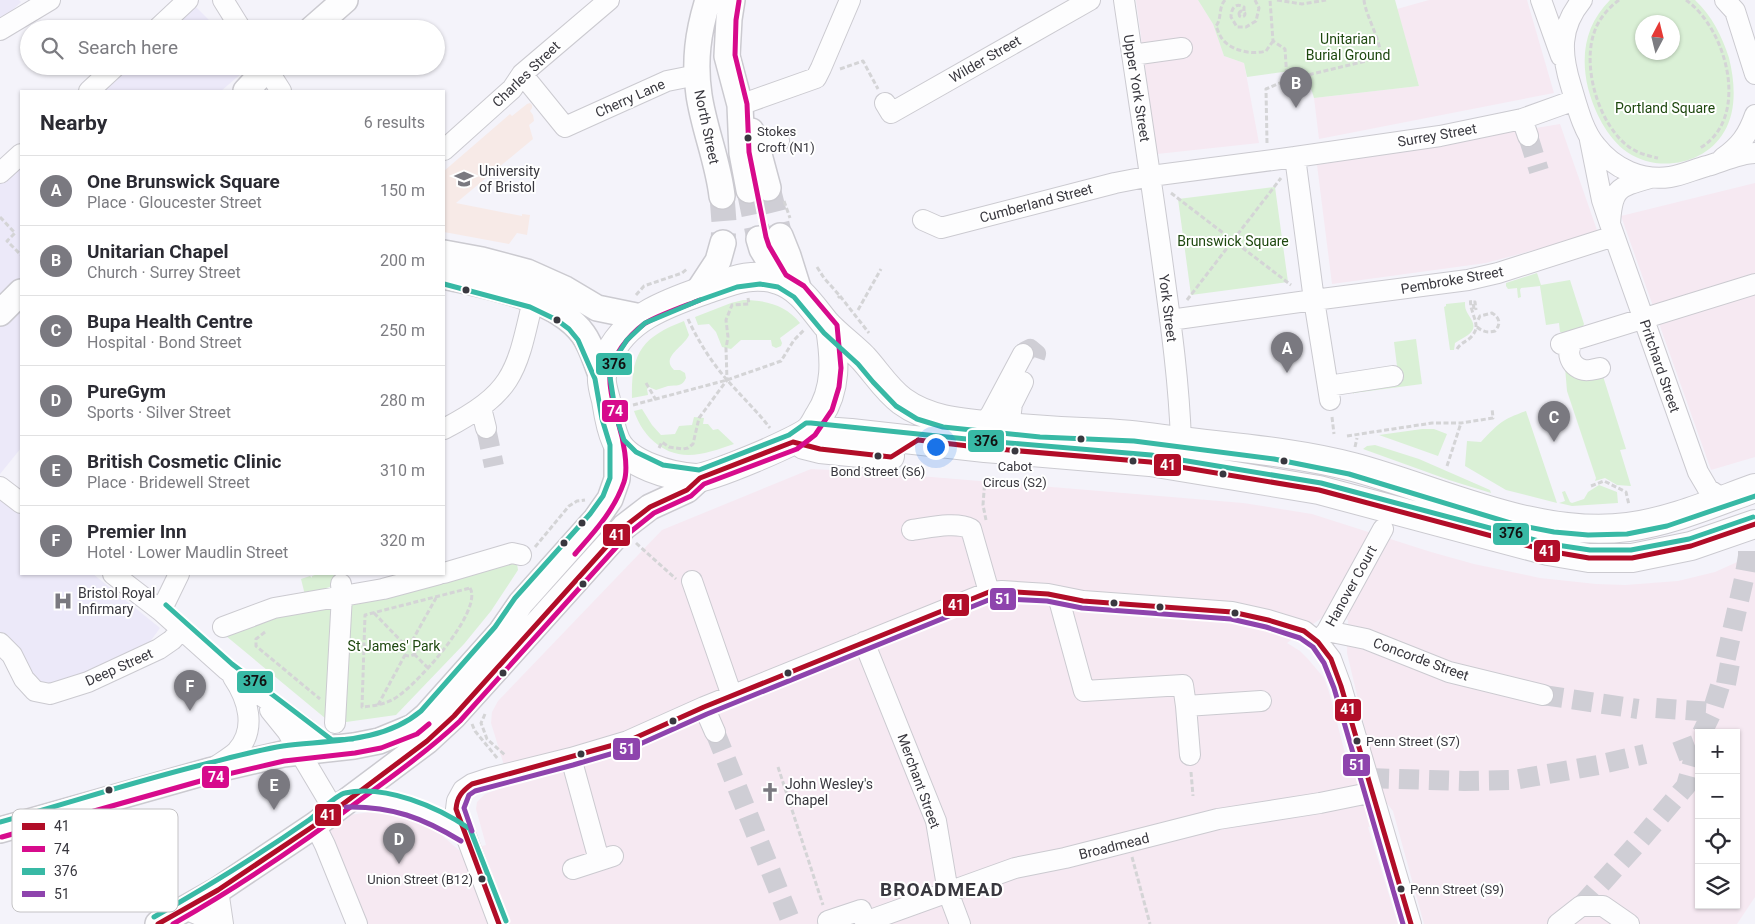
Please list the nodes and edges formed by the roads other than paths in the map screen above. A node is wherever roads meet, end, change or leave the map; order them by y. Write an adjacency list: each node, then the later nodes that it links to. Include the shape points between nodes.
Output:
1 (50, 0): 17 (street)
2 (188, 0): 14 (street)
3 (223, 0): 15 (street)
4 (345, 0): 16 (main road)
5 (609, 0): 21 (street, Charles Street)
6 (708, 0): 26 (main road, North Street, via 700,27)
7 (732, 0): 32 (main road, North Street, via 727,56)
8 (1090, 0): 31 (street, Wilder Street, via 891,113)
9 (1124, 0): 19 (street, Upper York Street)
10 (1541, 0): 20 (street)
11 (1582, 0): 20 (street, via 1569,20 1563,49)
12 (851, 2): 32 (street, via 816,78)
13 (1730, 4): 22 (street)
14 (166, 20)
15 (235, 20)
16 (322, 20)
17 (0, 30)
18 (1182, 48): 19 (street)
19 (1132, 55): 41 (street, Upper York Street)
20 (1564, 65): 30 (street)
21 (522, 74): 26 (street, Cherry Lane, via 564,127 667,81); 35 (street, Charles Street, via 512,89)
22 (1755, 74)
23 (106, 75): 27 (street)
24 (259, 75): 28 (main road)
25 (271, 75): 29 (street)
26 (697, 75): 43 (main road, North Street)
27 (90, 90)
28 (247, 90)
29 (280, 90)
30 (1575, 100): 34 (street); 38 (street, Surrey Street, via 1525,128 1440,136)
31 (885, 103)
32 (740, 105): 32 (main road, North Street, via 742,153 759,189 768,144)
33 (1755, 115): 39 (street, via 1738,148)
34 (1588, 133): 42 (street, via 1595,146 1620,167); 45 (street, via 1602,200)
35 (445, 149)
36 (1755, 153): 39 (street)
37 (20, 155): 40 (street)
38 (1295, 157): 41 (street); 55 (street)
39 (1718, 163): 42 (street, via 1671,177)
40 (0, 173)
41 (1151, 176): 44 (street, Cumberland Street, via 941,228); 59 (street, York Street)
42 (1652, 178): 45 (street, via 1624,186 1618,191 1611,207)
43 (722, 196)
44 (923, 220)
45 (1612, 230): 55 (street, Pembroke Street, via 1498,274); 58 (street, Pritchard Street)
46 (769, 238): 51 (main road, via 788,256)
47 (724, 243): 53 (main road, via 718,261)
48 (445, 272): 54 (main road)
49 (445, 272): 56 (main road, via 482,260 527,272 597,308)
50 (1755, 284): 58 (street)
51 (790, 286): 53 (highway, via 760,276 743,278); 60 (highway)
52 (20, 293): 57 (main road)
53 (698, 293): 56 (highway)
54 (533, 300): 64 (main road, via 574,324 584,336); 65 (street, via 517,364 502,389)
55 (1314, 300): 59 (street); 63 (street, via 1329,393)
56 (639, 306): 64 (highway, via 609,354)
57 (0, 313)
58 (1644, 319): 62 (street, via 1568,342 1573,364 1583,370); 75 (street, Pritchard Street, via 1698,472 1708,489)
59 (1170, 320): 70 (street, York Street)
60 (817, 329): 66 (highway, via 864,359 900,400 920,412 945,420); 69 (highway, via 834,367 832,385 825,407)
61 (1029, 357): 66 (street, via 991,414)
62 (1600, 368)
63 (1393, 376)
64 (602, 377): 71 (highway)
65 (481, 408): 67 (street); 68 (street)
66 (996, 426): 70 (highway, via 1135,434)
67 (445, 427)
68 (486, 428)
69 (791, 434): 72 (highway); 77 (highway, via 820,449 891,456 918,440 1150,462 1319,490 1589,558 1632,558 1691,546)
70 (1180, 441): 75 (highway, via 1275,452 1340,464 1518,518 1555,525 1626,527 1666,519)
71 (617, 444): 72 (highway, via 632,458 662,472); 105 (main road, via 617,479 606,506 426,716 413,726 379,741)
72 (700, 478): 111 (main road, via 687,490 650,507 624,527 454,716 426,742)
73 (0, 486): 76 (street)
74 (1755, 488): 75 (highway)
75 (1723, 500)
76 (20, 502)
77 (1755, 524)
78 (1383, 529): 93 (street, Hanover Court)
79 (912, 530): 88 (street, via 942,526 971,529)
80 (527, 552): 81 (street, via 512,553)
81 (445, 573)
82 (113, 575): 90 (street)
83 (179, 575): 90 (street)
84 (432, 575): 86 (street)
85 (692, 582): 99 (street)
86 (368, 583): 87 (street)
87 (342, 590): 91 (street, via 274,608); 103 (street)
88 (989, 592): 89 (street); 94 (street)
89 (1058, 596): 93 (street, via 1083,601 1232,612); 101 (street, via 1084,691 1183,685)
90 (161, 611): 92 (street)
91 (223, 627)
92 (182, 629): 95 (street, Deep Street, via 159,650 88,682 50,694 34,691 12,655); 96 (street)
93 (1322, 637): 98 (street, Concorde Street, via 1366,639 1449,672); 110 (street, via 1338,677)
94 (864, 642): 99 (street); 117 (street, Merchant Street, via 936,821)
95 (0, 643)
96 (227, 670): 97 (street); 109 (street, via 246,701 248,730 236,753)
97 (255, 691): 105 (street); 106 (street)
98 (1543, 695)
99 (732, 696): 102 (street)
100 (1260, 701): 101 (street)
101 (1186, 706): 107 (street)
102 (704, 707): 104 (street); 108 (street, via 628,741)
103 (335, 723)
104 (715, 732)
105 (342, 747): 106 (main road)
106 (300, 752): 109 (main road); 111 (street)
107 (1190, 755)
108 (571, 758): 114 (street, via 510,765 463,790 456,809); 115 (street, via 606,858)
109 (209, 771): 112 (main road)
110 (1369, 786): 117 (street, Broadmead, via 1320,803 1218,819 1015,868); 127 (street)
111 (340, 805): 113 (main road); 114 (street, via 377,799 397,803 428,814)
112 (74, 809)
113 (315, 825): 116 (main road); 124 (street)
114 (465, 834): 125 (street)
115 (573, 868)
116 (218, 890): 118 (main road); 123 (street)
117 (948, 892): 120 (street, Broadmead); 126 (street, Merchant Street)
118 (185, 909): 121 (main road); 122 (street)
119 (829, 922): 120 (street, Broadmead, via 861,910)
120 (866, 923)
121 (158, 924)
122 (212, 924)
123 (223, 924)
124 (358, 924)
125 (499, 924)
126 (960, 924)
127 (1411, 924)
128 (1558, 924): 129 (street, via 1581,906 1603,906)
129 (1629, 924)

